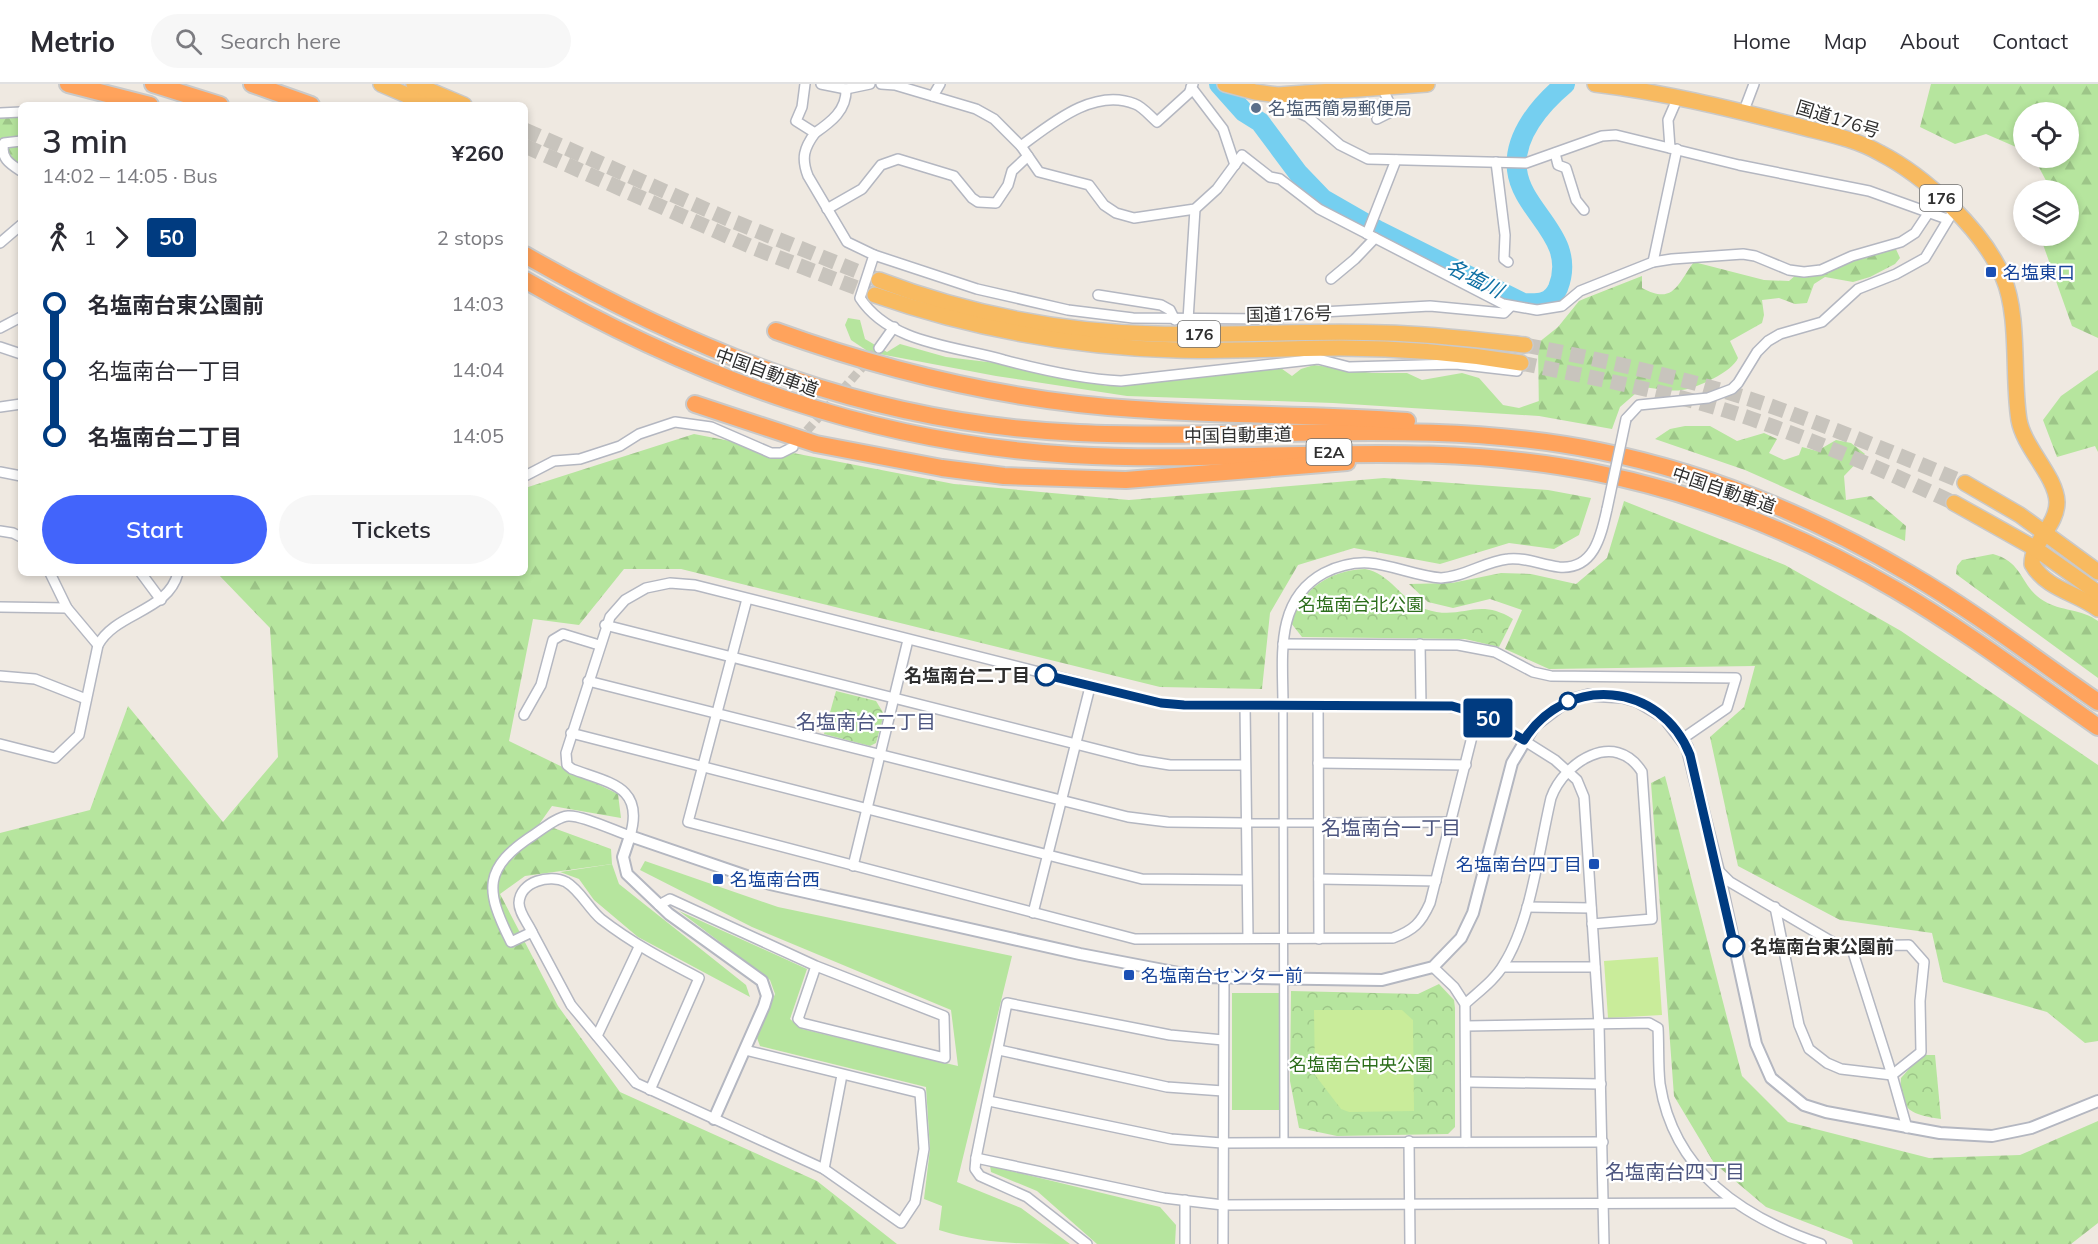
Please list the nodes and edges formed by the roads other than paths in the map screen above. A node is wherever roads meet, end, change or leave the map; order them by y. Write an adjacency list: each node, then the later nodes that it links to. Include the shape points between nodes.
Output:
1 (153, 84): 24 (highway)
2 (252, 84): 25 (highway)
3 (381, 84): 26 (highway)
4 (414, 84): 27 (highway)
5 (805, 84): 32 (street, via 796,121)
6 (821, 84): 18 (street)
7 (870, 84): 18 (street)
8 (881, 84): 20 (street)
9 (940, 84): 20 (street)
10 (1225, 84): 19 (highway)
11 (1427, 84): 17 (highway)
12 (1594, 84): 15 (highway, 国道176号 / 176)
13 (1754, 84): 29 (street)
14 (73, 85): 22 (highway); 23 (highway)
15 (1617, 85): 21 (highway, 国道176号 / 176)
16 (1192, 86): 34 (street, via 1157,122 1137,104 1106,101 1077,108); 40 (street, via 1222,129)
17 (1382, 86): 19 (highway); 31 (street, via 1393,111)
18 (846, 89): 32 (street, via 840,111)
19 (1272, 91): 38 (street, via 1285,106 1308,117 1354,154)
20 (933, 96): 34 (street, via 976,109 994,119)
21 (1677, 97): 29 (highway, 国道176号 / 176); 35 (street, via 1668,120)
22 (121, 102)
23 (138, 102)
24 (210, 102)
25 (302, 102)
26 (423, 102)
27 (457, 102)
28 (18, 112): 30 (street)
29 (1743, 112): 46 (highway, 国道176号 / 176, via 1863,144 1910,171)
30 (0, 113)
31 (1377, 119)
32 (815, 133): 42 (street, via 804,148 804,165)
33 (18, 141): 41 (street, via 4,143 1,155)
34 (1021, 146): 37 (street)
35 (1674, 149): 36 (street, via 1616,135 1602,136); 45 (street, via 1869,191); 53 (street)
36 (1555, 153): 39 (street, via 1526,163); 44 (street, via 1558,165 1566,168 1576,200)
37 (1028, 156): 42 (street, via 1012,171 996,203 978,202 954,176 898,159 881,165 862,189); 43 (street, via 1039,172 1089,185 1104,205 1116,213 1134,218)
38 (1396, 160): 39 (street); 48 (street)
39 (1496, 162): 52 (street, via 1505,235 1504,260)
40 (1235, 165): 43 (street); 48 (street, via 1242,155 1319,209)
41 (18, 169)
42 (827, 209): 50 (street, via 847,242)
43 (1195, 209): 60 (street)
44 (1584, 210)
45 (1929, 212): 46 (street); 53 (street, via 1915,233 1901,242 1821,270 1789,270 1743,254)
46 (1951, 215): 81 (highway, 国道176号 / 176, via 1992,255 2008,291 2020,424 2057,499 2054,519); 97 (street, bridge, via 1925,258 1857,289 1822,322 1768,341 1732,389 1707,398 1639,405 1626,420 1607,509 1593,552 1574,565 1558,567 1507,559 1451,578 1370,563 1336,568 1315,579 1291,605)
47 (18, 228): 49 (street)
48 (1371, 236): 54 (street, via 1355,260); 57 (street)
49 (0, 243)
50 (874, 255): 59 (street, via 977,289 1068,310); 61 (street, via 860,298 872,314)
51 (528, 257): 73 (highway, 中国自動車道 / E2A, via 639,318 759,370 831,393 935,417 1077,433 1438,433)
52 (1508, 262)
53 (1653, 262): 57 (street, via 1580,291 1562,306 1537,310)
54 (1330, 279)
55 (528, 282): 74 (highway, 中国自動車道 / E2A, via 628,335 751,389 873,426 933,438 1073,455)
56 (1098, 295): 59 (street, via 1161,305)
57 (1511, 306): 60 (street, via 1504,313 1430,306 1322,312 1270,320)
58 (18, 319): 62 (street)
59 (1176, 320): 60 (street)
60 (1188, 320)
61 (894, 327): 66 (street); 68 (street, via 945,347 1091,379 1121,381 1318,359 1349,366)
62 (0, 328)
63 (776, 331): 73 (highway, via 924,377 1073,403 1407,421 1544,437)
64 (1525, 345): 68 (highway, 国道176号 / 176, via 1386,333 1157,334 1092,330 1003,317 877,288 914,308 1002,331 1092,345 1178,350 1411,350 1465,354)
65 (0, 347): 67 (street)
66 (879, 348)
67 (18, 353)
68 (1519, 367)
69 (18, 404): 71 (street)
70 (695, 404): 74 (highway, via 816,444 1004,476 1126,480)
71 (0, 407)
72 (793, 447): 76 (street, via 771,453 711,427 675,422 639,434 620,446 580,459 554,461)
73 (1600, 451): 107 (highway, 中国自動車道 / E2A, via 1727,487 1791,511 1850,540 1923,582)
74 (1468, 455): 115 (highway, 中国自動車道 / E2A, via 1534,461 1658,487 1781,531 1899,592)
75 (0, 472): 77 (street)
76 (528, 474)
77 (18, 475)
78 (1965, 483): 81 (highway)
79 (1954, 503): 83 (highway)
80 (0, 531): 82 (street)
81 (2045, 533): 83 (highway, 国道176号 / 176); 84 (highway); 85 (highway)
82 (18, 536)
83 (2036, 549): 89 (highway); 94 (highway, via 2032,564 2040,576)
84 (2098, 559)
85 (2098, 572)
86 (51, 576): 93 (street)
87 (143, 576): 91 (street)
88 (177, 576): 91 (street)
89 (2098, 593)
90 (747, 599): 95 (street, via 686,584 653,585 625,600); 96 (street); 101 (street)
91 (161, 600): 99 (street, via 112,627)
92 (0, 607): 93 (street)
93 (67, 608): 99 (street)
94 (2098, 609)
95 (605, 625): 100 (street); 101 (street)
96 (908, 640): 104 (street); 106 (street)
97 (1283, 644): 98 (street); 109 (street)
98 (1420, 644): 111 (street); 117 (street, via 1488,650 1533,672 1551,676 1736,678 1726,708)
99 (98, 645): 105 (street)
100 (599, 645): 103 (street); 113 (street, via 562,634 553,640 541,685)
101 (731, 657): 106 (street); 114 (street)
102 (0, 676): 105 (street, via 52,684)
103 (588, 681): 114 (street); 116 (street)
104 (1090, 687): 108 (street, via 1161,703); 120 (street)
105 (86, 699): 119 (street, via 79,735 55,758)
106 (894, 699): 120 (street); 121 (street)
107 (2098, 702)
108 (1245, 705): 109 (street); 123 (street)
109 (1283, 705): 110 (street); 131 (street)
110 (1318, 705): 111 (street); 122 (street)
111 (1420, 705): 112 (street, via 1452,706)
112 (1479, 714): 118 (street); 124 (street)
113 (524, 715)
114 (716, 715): 121 (street); 125 (street)
115 (2098, 728)
116 (571, 733): 125 (street); 133 (street, via 567,765 622,788 630,798 634,821)
117 (1682, 739): 118 (street, via 1664,717 1650,708 1609,694 1567,701 1543,716); 136 (street, via 1690,755)
118 (1524, 740): 126 (street); 153 (street, via 1510,770 1469,923 1453,948)
119 (0, 744)
120 (1075, 745): 123 (street, via 1170,765); 127 (street)
121 (881, 756): 127 (street); 128 (street)
122 (1318, 763): 124 (street); 132 (street)
123 (1245, 765): 130 (street)
124 (1466, 765): 129 (street)
125 (702, 767): 128 (street); 135 (street, via 688,822)
126 (1569, 772): 141 (street, via 1551,798); 142 (street, via 1581,786 1584,797); 145 (street, via 1605,750 1628,757 1644,779 1652,919)
127 (1060, 801): 130 (street, via 1168,822); 134 (street)
128 (867, 809): 134 (street); 135 (street)
129 (1452, 822): 132 (street); 139 (street)
130 (1246, 823): 131 (street); 138 (street)
131 (1283, 823): 132 (street); 148 (street)
132 (1319, 823): 137 (street)
133 (630, 836): 140 (street, via 623,866); 146 (street, via 568,816 512,849 496,872 492,900 511,942); 156 (street, via 770,884 1080,954)
134 (1047, 855): 138 (street, via 1142,879); 144 (street)
135 (853, 866): 144 (street)
136 (1718, 870): 143 (street, via 1730,882); 174 (street, via 1756,1044 1771,1078 1804,1105)
137 (1319, 879): 139 (street); 149 (street)
138 (1246, 880): 147 (street)
139 (1436, 881): 149 (street, via 1422,922 1408,933 1393,938)
140 (659, 905): 152 (street, via 670,899); 163 (street, via 762,981 767,996)
141 (1527, 907): 142 (street); 154 (street)
142 (1591, 908): 145 (street)
143 (1775, 908): 150 (street, via 1834,944); 166 (street, via 1799,1025 1809,1049 1841,1069)
144 (1033, 913): 147 (street, via 1135,939)
145 (1592, 924): 155 (street)
146 (532, 932): 151 (street, via 521,912 522,892 538,880 556,879 574,889 599,917); 161 (street, via 571,1005)
147 (1248, 938): 148 (street)
148 (1283, 939): 149 (street); 157 (street)
149 (1319, 939)
150 (1851, 946): 166 (street); 166 (street, via 1909,945 1924,962 1921,1052)
151 (639, 947): 161 (street); 169 (street, via 699,978)
152 (816, 966): 152 (street, via 944,1016 945,1058 802,1023 798,1018)
153 (1433, 967): 157 (street, via 1382,980); 158 (street)
154 (1503, 967): 155 (street); 158 (street)
155 (1595, 968): 159 (street)
156 (1224, 979): 157 (street); 162 (street)
157 (1282, 980): 175 (street)
158 (1465, 1004): 160 (street)
159 (1599, 1025): 160 (street); 168 (street); 184 (street, via 1649,1023 1658,1028 1660,1084 1678,1141 1708,1180)
160 (1466, 1026): 167 (street)
161 (597, 1036): 169 (street, via 636,1083)
162 (1223, 1040): 164 (street, via 1170,1035 1007,1003); 170 (street)
163 (745, 1050): 165 (street); 173 (street)
164 (999, 1050): 170 (street, via 1167,1087); 171 (street)
165 (842, 1075): 181 (street); 181 (street, via 920,1093 924,1149 915,1203 901,1223)
166 (1892, 1075): 174 (street)
167 (1466, 1082): 168 (street); 177 (street)
168 (1601, 1084): 178 (street)
169 (650, 1089): 173 (street)
170 (1222, 1091): 179 (street)
171 (989, 1101): 179 (street, via 1171,1139); 180 (street)
172 (2098, 1101): 174 (street, via 2010,1134 1966,1137)
173 (714, 1119): 181 (street)
174 (1906, 1128)
175 (1284, 1142): 176 (street); 179 (street)
176 (1409, 1142): 177 (street); 185 (street)
177 (1466, 1142): 178 (street)
178 (1603, 1142): 183 (street)
179 (1222, 1143): 186 (street)
180 (976, 1158): 182 (street); 188 (street, via 975,1169 980,1176 1026,1197)
181 (824, 1169)
182 (1185, 1200): 186 (street); 189 (street)
183 (1604, 1203): 184 (street); 185 (street); 192 (street)
184 (1734, 1203): 187 (street, via 1760,1220)
185 (1410, 1204): 186 (street); 191 (street)
186 (1223, 1205): 190 (street)
187 (1814, 1243)
188 (1087, 1244)
189 (1185, 1244)
190 (1223, 1244)
191 (1410, 1244)
192 (1604, 1244)

